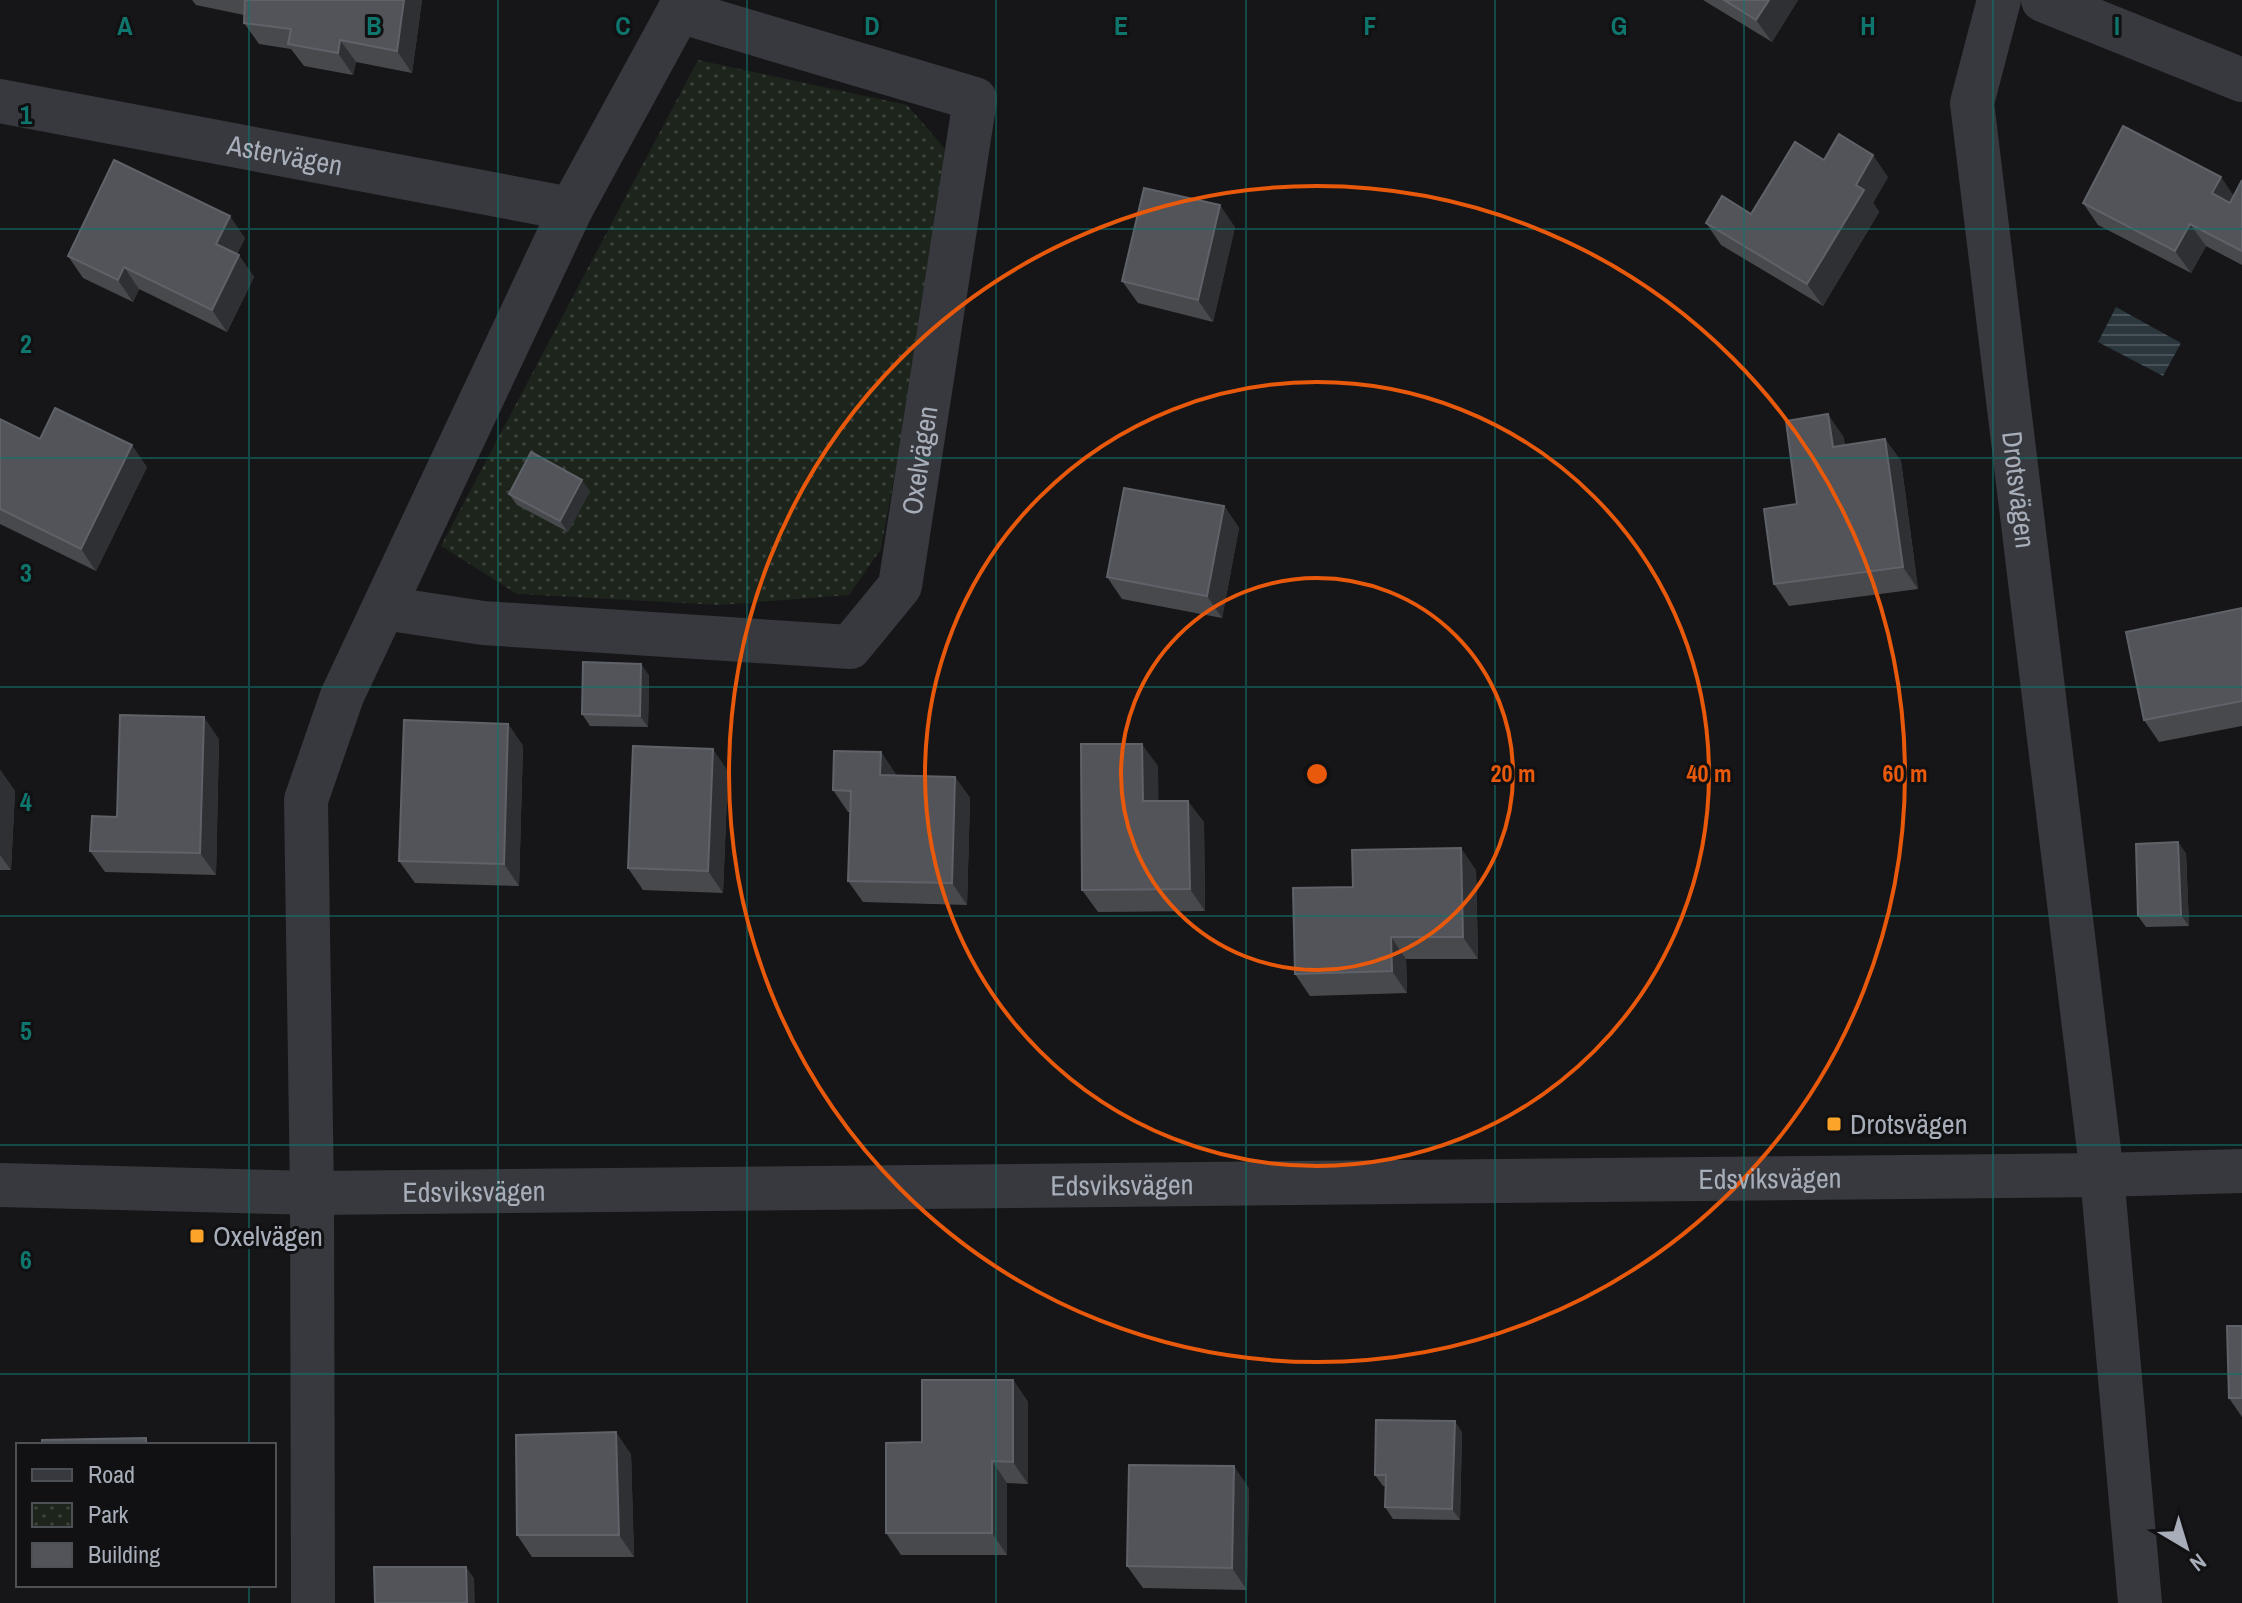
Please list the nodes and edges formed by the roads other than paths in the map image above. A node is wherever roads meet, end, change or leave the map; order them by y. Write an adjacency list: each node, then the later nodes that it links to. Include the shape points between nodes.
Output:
1 (1999, 0): 9 (street, Drotsvägen, via 1972,103)
2 (2043, 0): 4 (street)
3 (682, 6): 6 (street, Oxelvägen); 7 (street, Oxelvägen, via 975,99 900,586 850,647 483,623)
4 (2242, 80)
5 (0, 101): 6 (street, Astervägen)
6 (571, 209): 7 (street, Oxelvägen)
7 (384, 608): 11 (street, Oxelvägen, via 342,696 306,800)
8 (2242, 1171): 9 (street, Edsviksvägen)
9 (2102, 1175): 11 (street, Edsviksvägen); 13 (street, Drotsvägen)
10 (0, 1185): 11 (street, Edsviksvägen)
11 (312, 1193): 12 (street, Oxelvägen)
12 (313, 1603)
13 (2140, 1603)

